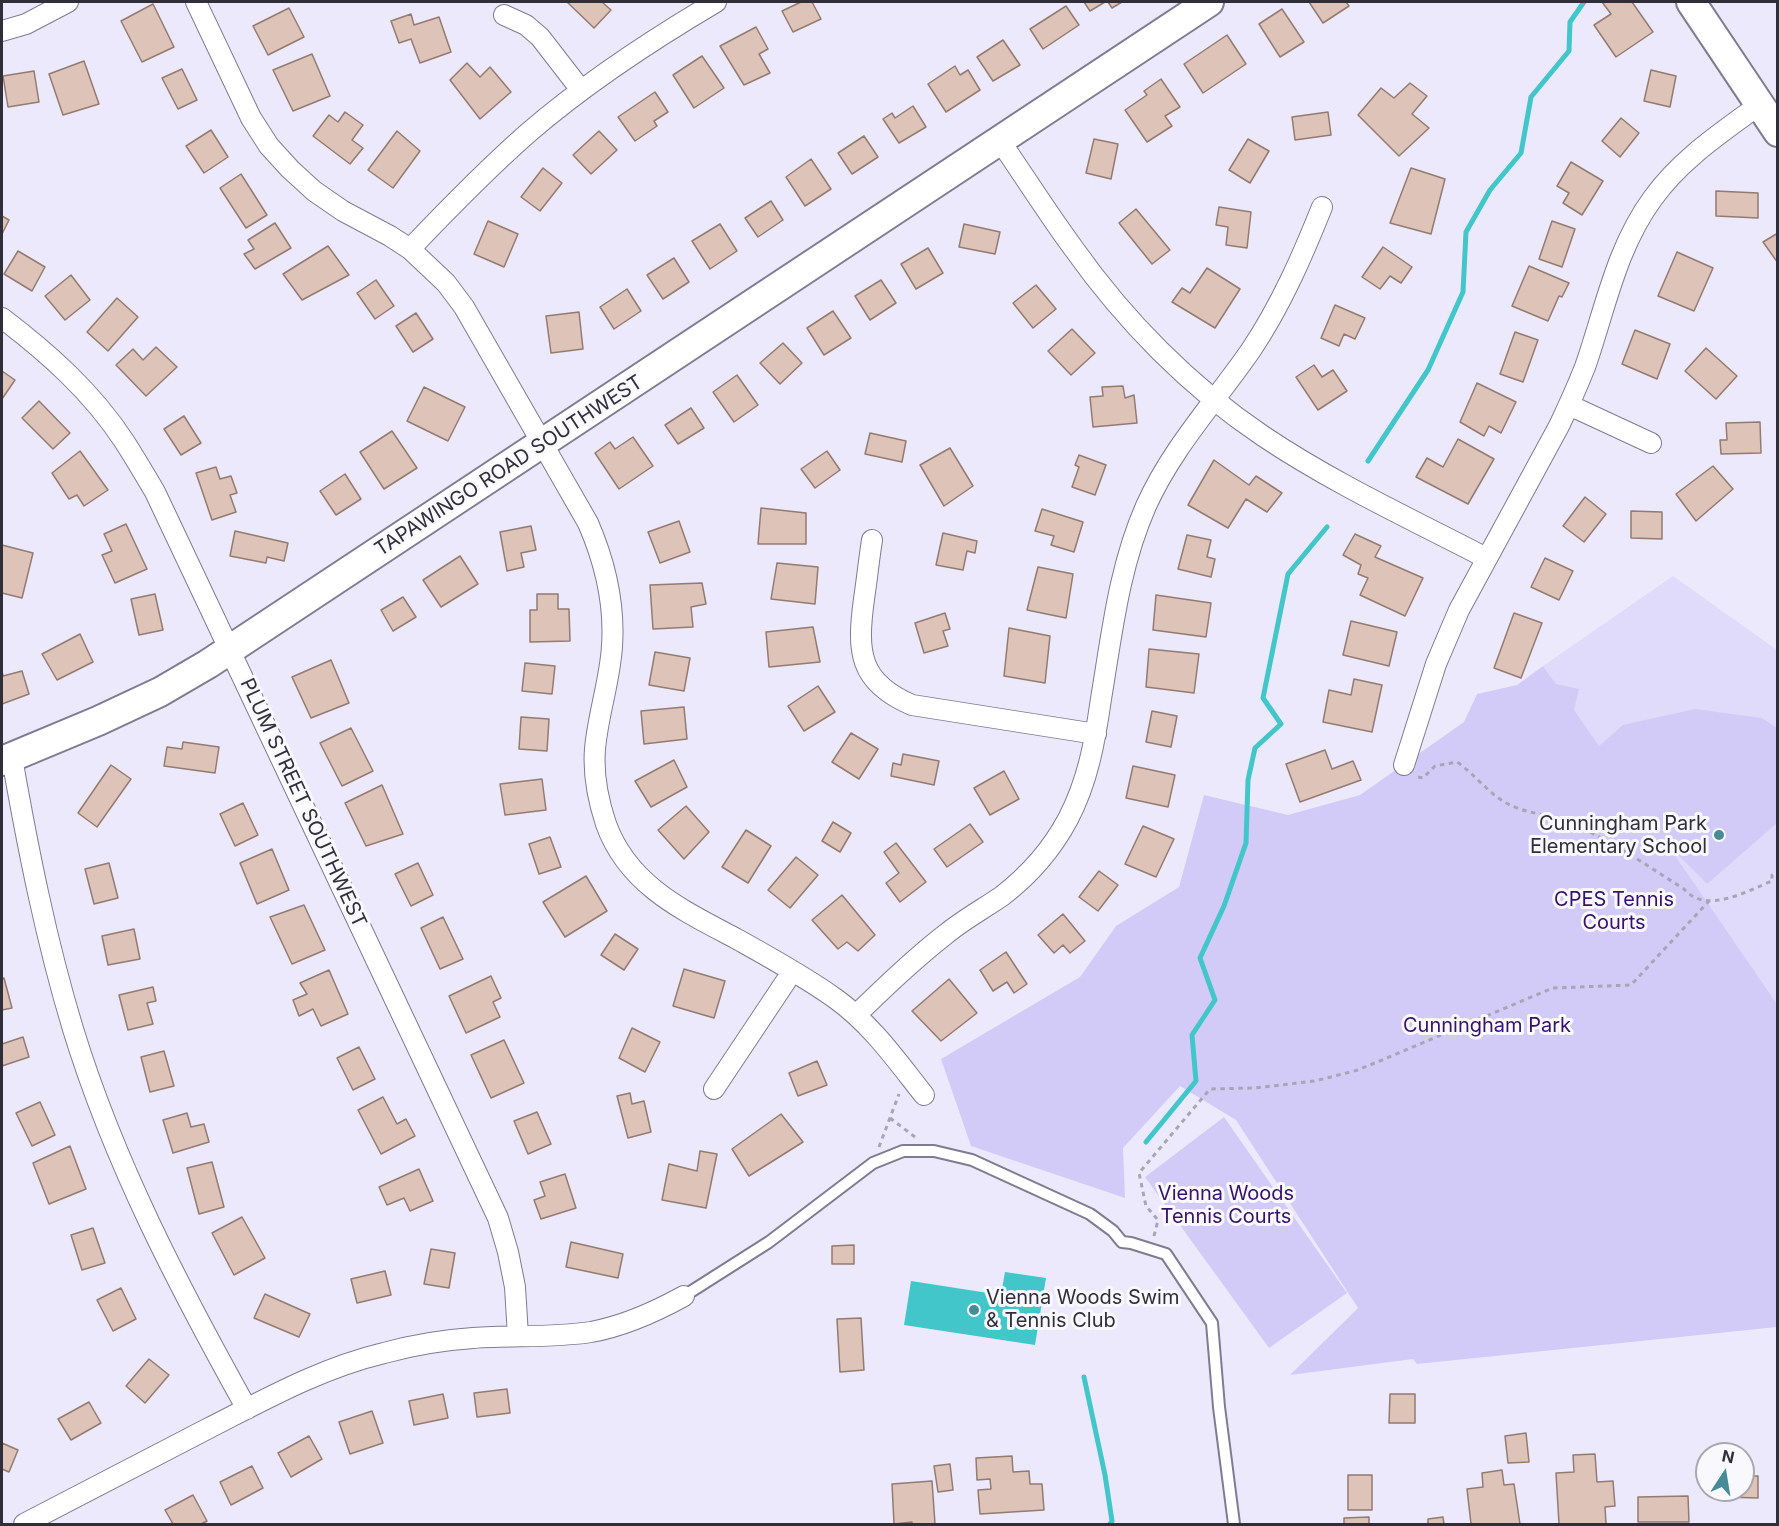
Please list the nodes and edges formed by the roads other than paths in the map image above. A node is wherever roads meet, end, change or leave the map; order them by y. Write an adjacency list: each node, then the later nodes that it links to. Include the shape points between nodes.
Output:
1 (68, 2): 7 (street, via 26,24)
2 (196, 2): 13 (street, via 251,118 276,154 314,191)
3 (716, 2): 8 (street)
4 (1209, 2): 11 (street, TAPAWINGO ROAD SOUTHWEST)
5 (1691, 2): 9 (street)
6 (504, 15): 8 (street, via 526,25 540,38)
7 (2, 31)
8 (581, 90): 13 (street, via 478,178)
9 (1759, 105): 10 (street); 16 (street, via 1696,152 1653,198 1619,261)
10 (1778, 132)
11 (1000, 141): 15 (street, via 1074,251 1109,294 1150,340); 18 (street, TAPAWINGO ROAD SOUTHWEST)
12 (1322, 207): 15 (street, via 1279,304)
13 (410, 249): 18 (street, via 446,283 464,307)
14 (2, 318): 21 (street, PLUM STREET SOUTHWEST, via 66,371 124,440 155,492)
15 (1215, 400): 20 (street, via 1304,462); 22 (street, via 1166,467 1131,545 1120,583)
16 (1569, 405): 17 (street); 20 (street)
17 (1651, 443)
18 (543, 444): 21 (street, TAPAWINGO ROAD SOUTHWEST); 25 (street, via 588,523 608,580 612,646 595,748 599,802 607,827 636,874 656,892)
19 (872, 540): 22 (street, via 860,641 863,659 882,688 912,705)
20 (1486, 558): 24 (street, via 1436,664)
21 (231, 649): 23 (street, TAPAWINGO ROAD SOUTHWEST, via 160,692); 30 (street, PLUM STREET SOUTHWEST, via 498,1218 515,1287)
22 (1096, 734): 26 (street, via 1082,789 1049,849 1028,873 946,933)
23 (7, 759): 31 (street, via 50,947 94,1090 158,1244)
24 (1404, 765)
25 (792, 972): 26 (street); 28 (street)
26 (856, 1015): 27 (street)
27 (918, 1088)
28 (714, 1089)
29 (684, 1296): 30 (street, via 626,1323 592,1332); 33 (lane, via 769,1242 873,1163 903,1151 934,1151 972,1160 1090,1214 1122,1242 1166,1254 1212,1323)
30 (518, 1336): 31 (street, via 450,1340 383,1353 334,1368)
31 (247, 1409): 32 (street)
32 (24, 1524)
33 (1234, 1524)

